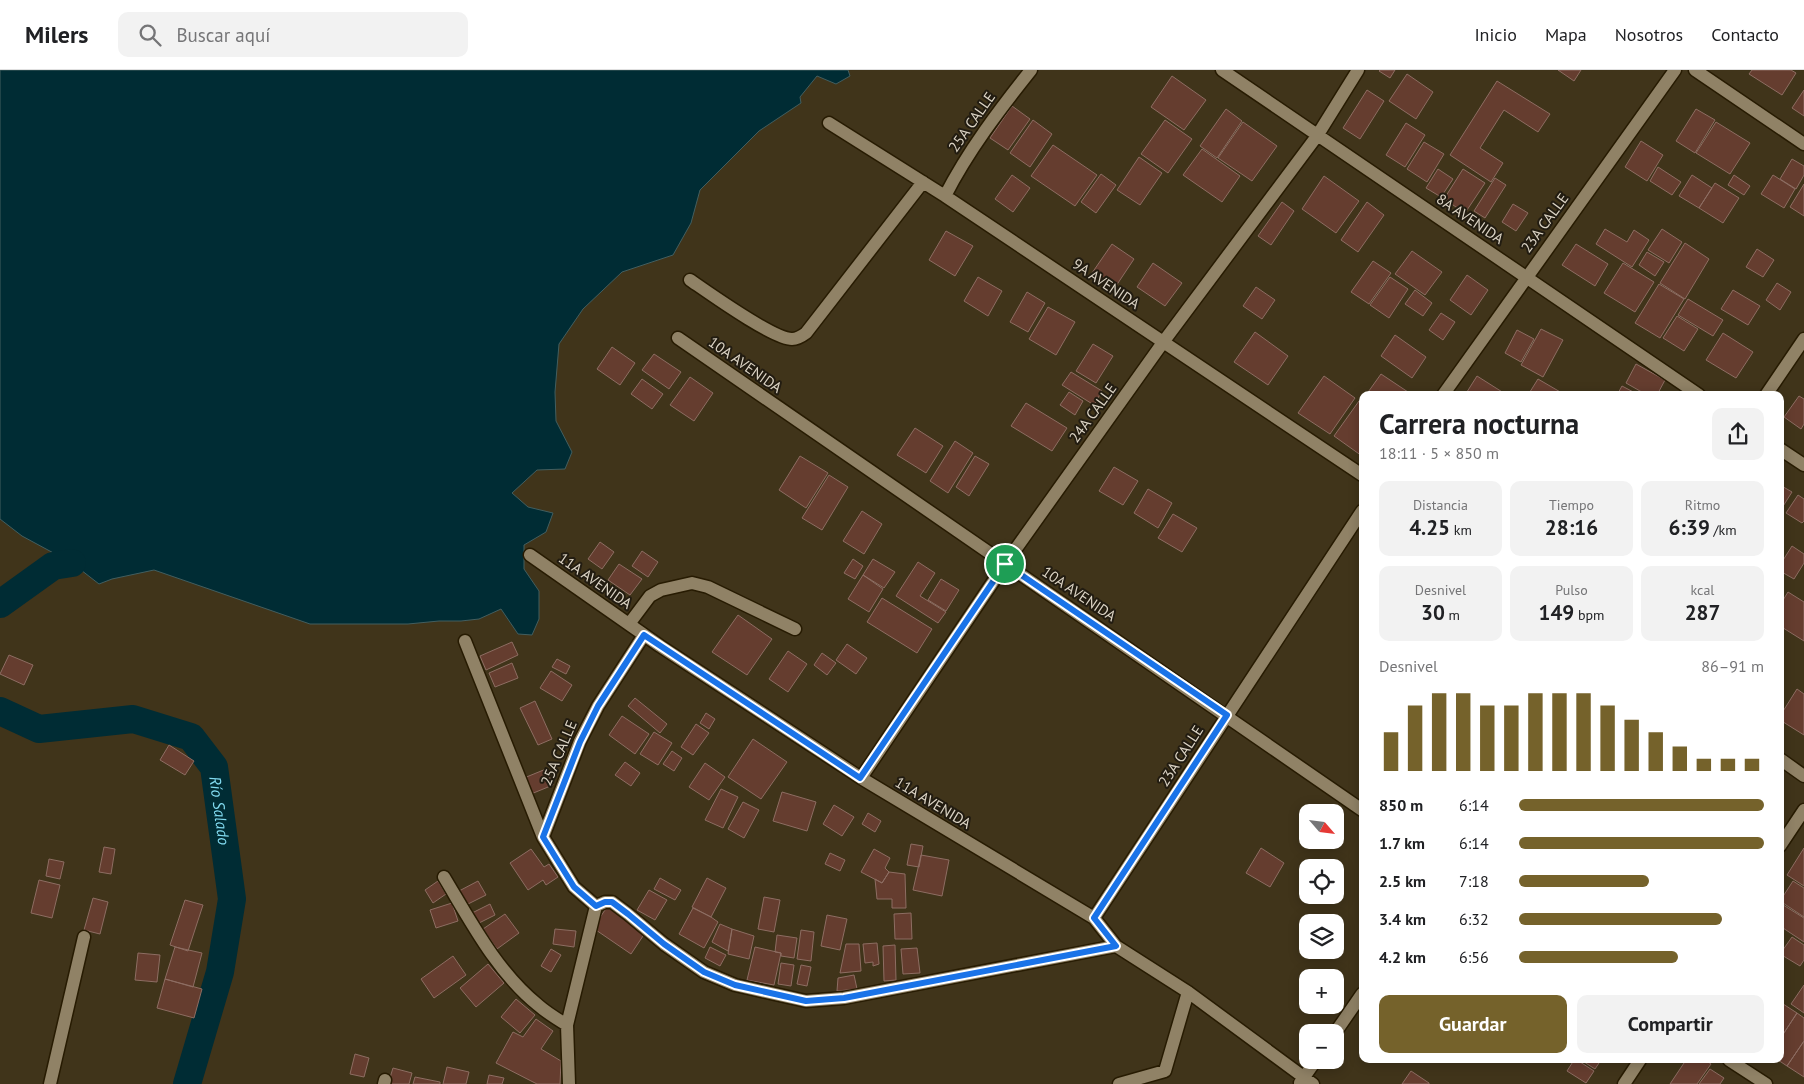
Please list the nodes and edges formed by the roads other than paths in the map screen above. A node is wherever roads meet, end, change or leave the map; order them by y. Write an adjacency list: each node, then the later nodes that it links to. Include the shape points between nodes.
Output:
1 (1030, 70): 10 (street, 25A CALLE, via 959,170)
2 (1222, 70): 7 (street, 8A AVENIDA)
3 (1358, 70): 7 (street, 24A CALLE)
4 (1675, 70): 11 (street, 23A CALLE)
5 (1695, 70): 8 (street)
6 (829, 122): 9 (street, 9A AVENIDA)
7 (1317, 136): 11 (street, 8A AVENIDA); 15 (street, 24A CALLE)
8 (1804, 144)
9 (923, 182): 10 (street, 9A AVENIDA); 12 (street, via 801,337 793,339 773,334)
10 (945, 196): 15 (street, 9A AVENIDA)
11 (1526, 276): 16 (street, 23A CALLE); 17 (street, 8A AVENIDA)
12 (690, 280)
13 (678, 338): 24 (street, 10A AVENIDA)
14 (1804, 339): 18 (street)
15 (1164, 342): 21 (street, 9A AVENIDA); 24 (street, 24A CALLE)
16 (1446, 391)
17 (1693, 391)
18 (1769, 391)
19 (1784, 452): 20 (street)
20 (1804, 465)
21 (1359, 473)
22 (1359, 516): 29 (street, 23A CALLE)
23 (530, 555): 25 (street, 11A AVENIDA)
24 (1005, 564): 29 (street, 10A AVENIDA); 32 (street, 24A CALLE)
25 (628, 624): 26 (street, via 650,596 692,583 708,587); 27 (street, 11A AVENIDA)
26 (795, 629)
27 (644, 635): 32 (street, 11A AVENIDA); 35 (street, 25A CALLE, via 598,706 580,742)
28 (465, 641): 35 (street)
29 (1227, 715): 33 (street, 10A AVENIDA); 39 (street, 23A CALLE)
30 (1784, 762): 31 (street)
31 (1804, 776)
32 (860, 778): 39 (street, 11A AVENIDA)
33 (1359, 808)
34 (1804, 810): 36 (street)
35 (543, 837): 38 (street, via 574,887)
36 (1784, 840)
37 (444, 877): 45 (street, via 486,946 517,985 538,1006)
38 (596, 906): 41 (street, via 612,902 704,972 735,985 806,1001 844,998); 45 (street)
39 (1094, 918): 41 (street, 11A AVENIDA)
40 (84, 937): 50 (street)
41 (1116, 946): 42 (street, 11A AVENIDA)
42 (1188, 992): 49 (street, 11A AVENIDA); 52 (street, via 1165,1071)
43 (1359, 998): 44 (street)
44 (1341, 1024)
45 (567, 1025): 51 (street)
46 (1638, 1063): 53 (street)
47 (1734, 1063): 54 (street)
48 (1312, 1069): 49 (street)
49 (1305, 1082)
50 (50, 1084)
51 (569, 1084)
52 (1119, 1084)
53 (1624, 1084)
54 (1766, 1084)

